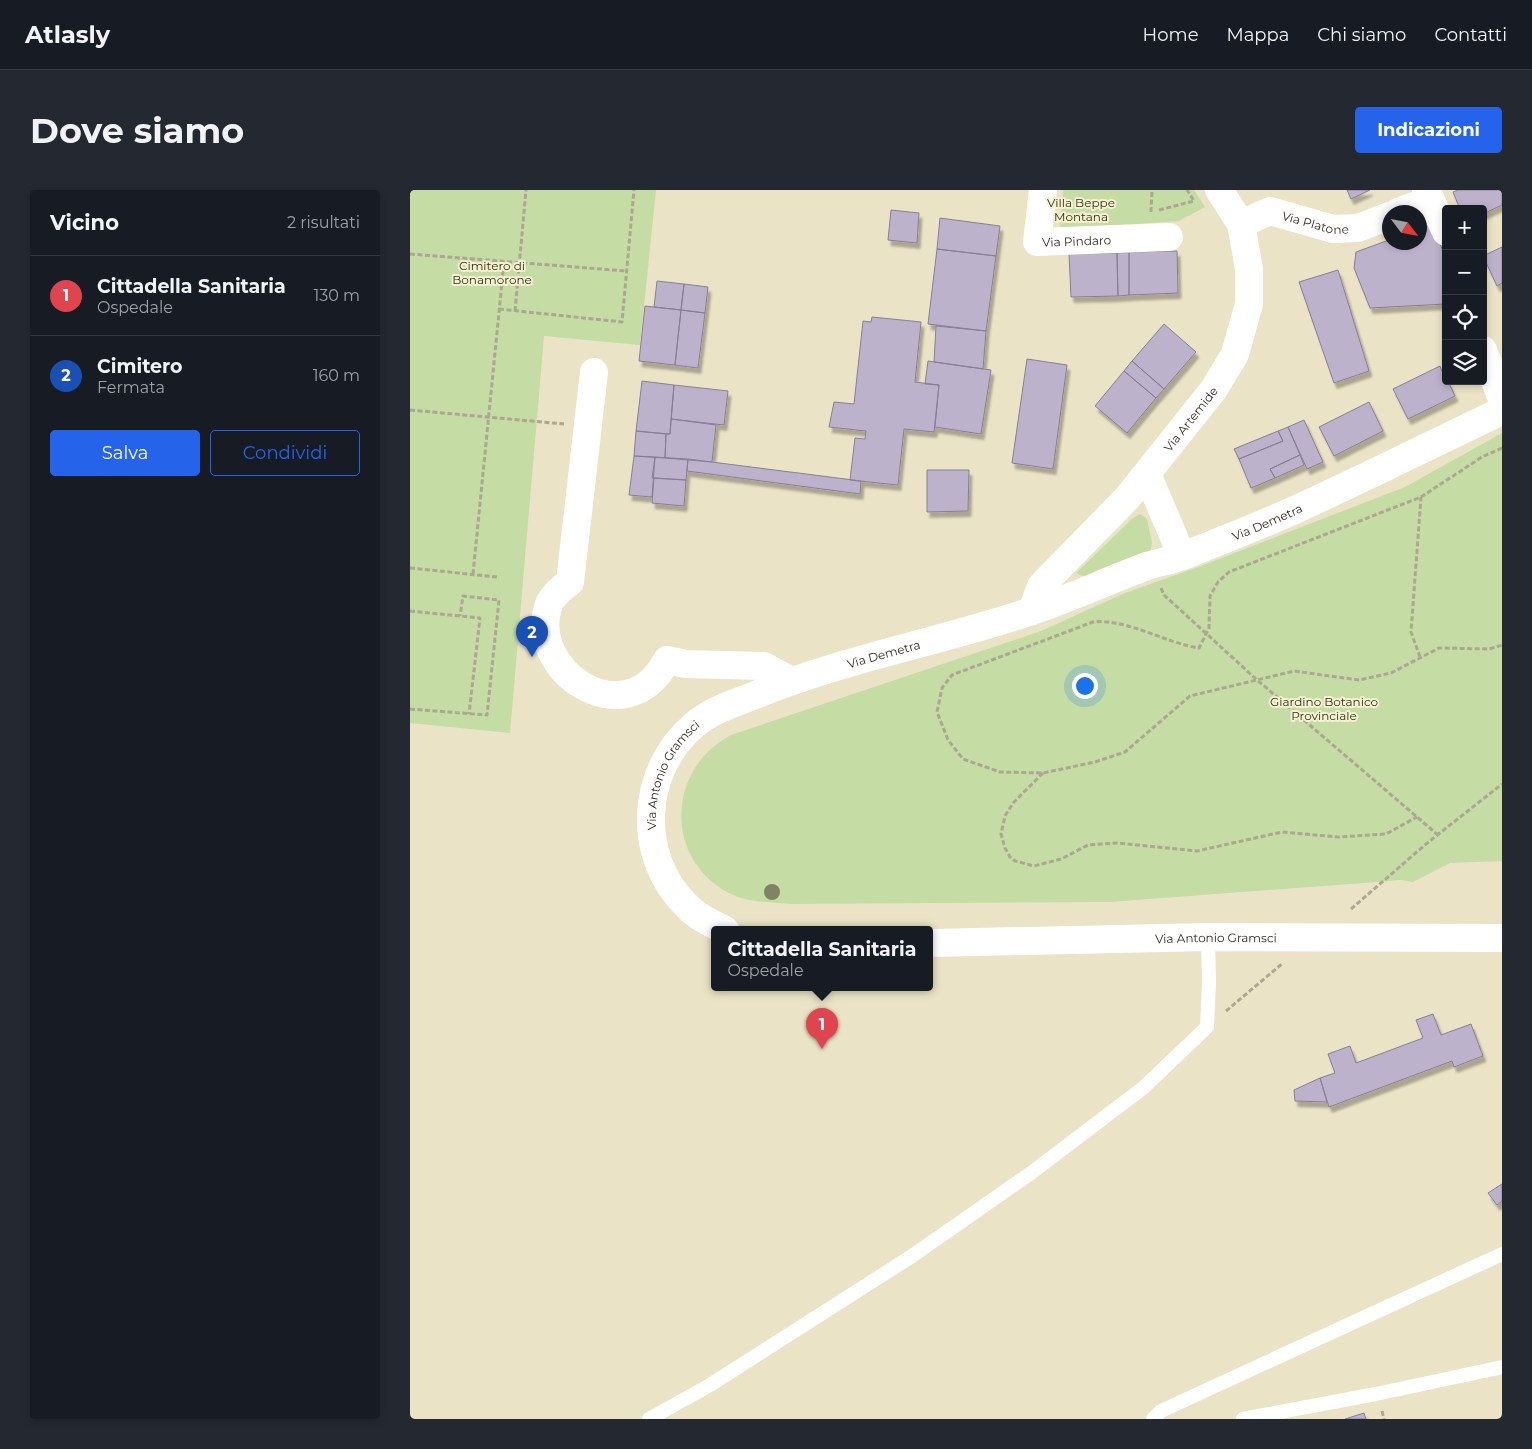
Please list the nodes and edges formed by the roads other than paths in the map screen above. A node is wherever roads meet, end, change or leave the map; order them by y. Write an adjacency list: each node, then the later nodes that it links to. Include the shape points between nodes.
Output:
1 (1044, 190): 8 (street, Via Pindaro, via 1037,242)
2 (1206, 195): 6 (street, Via Artemide)
3 (1428, 195): 4 (street); 7 (street)
4 (1410, 205)
5 (1382, 219): 6 (street, Via Platone, via 1358,228 1333,230 1270,211)
6 (1241, 224): 13 (street, Via Artemide, via 1249,269 1249,304 1235,354 1214,389)
7 (1442, 224)
8 (1169, 237)
9 (1487, 360): 11 (street)
10 (594, 372): 16 (street, via 570,582 550,603 546,634 558,660 575,681 602,695 621,695 648,685 668,660 686,664 764,666)
11 (1502, 399)
12 (1502, 411): 14 (street, Via Demetra, via 1298,509)
13 (1147, 474): 14 (street); 15 (street, Via Artemide, via 1041,586)
14 (1182, 556): 15 (street, Via Demetra, via 1150,565)
15 (1032, 611): 16 (street, Via Demetra)
16 (790, 680): 17 (street, Via Antonio Gramsci, via 713,712 694,725 678,740 657,778 651,801 651,836 662,872 687,907)
17 (718, 926)
18 (1208, 937): 19 (street, Via Antonio Gramsci); 20 (street, Via Antonio Gramsci); 24 (lane, via 1206,1027 1143,1088 1031,1173 912,1256 710,1386)
19 (1502, 938)
20 (933, 943)
21 (1502, 1254): 25 (lane, via 1161,1411)
22 (1502, 1367): 23 (lane)
23 (1262, 1417): 26 (lane)
24 (649, 1419)
25 (1153, 1419)
26 (1243, 1419)

